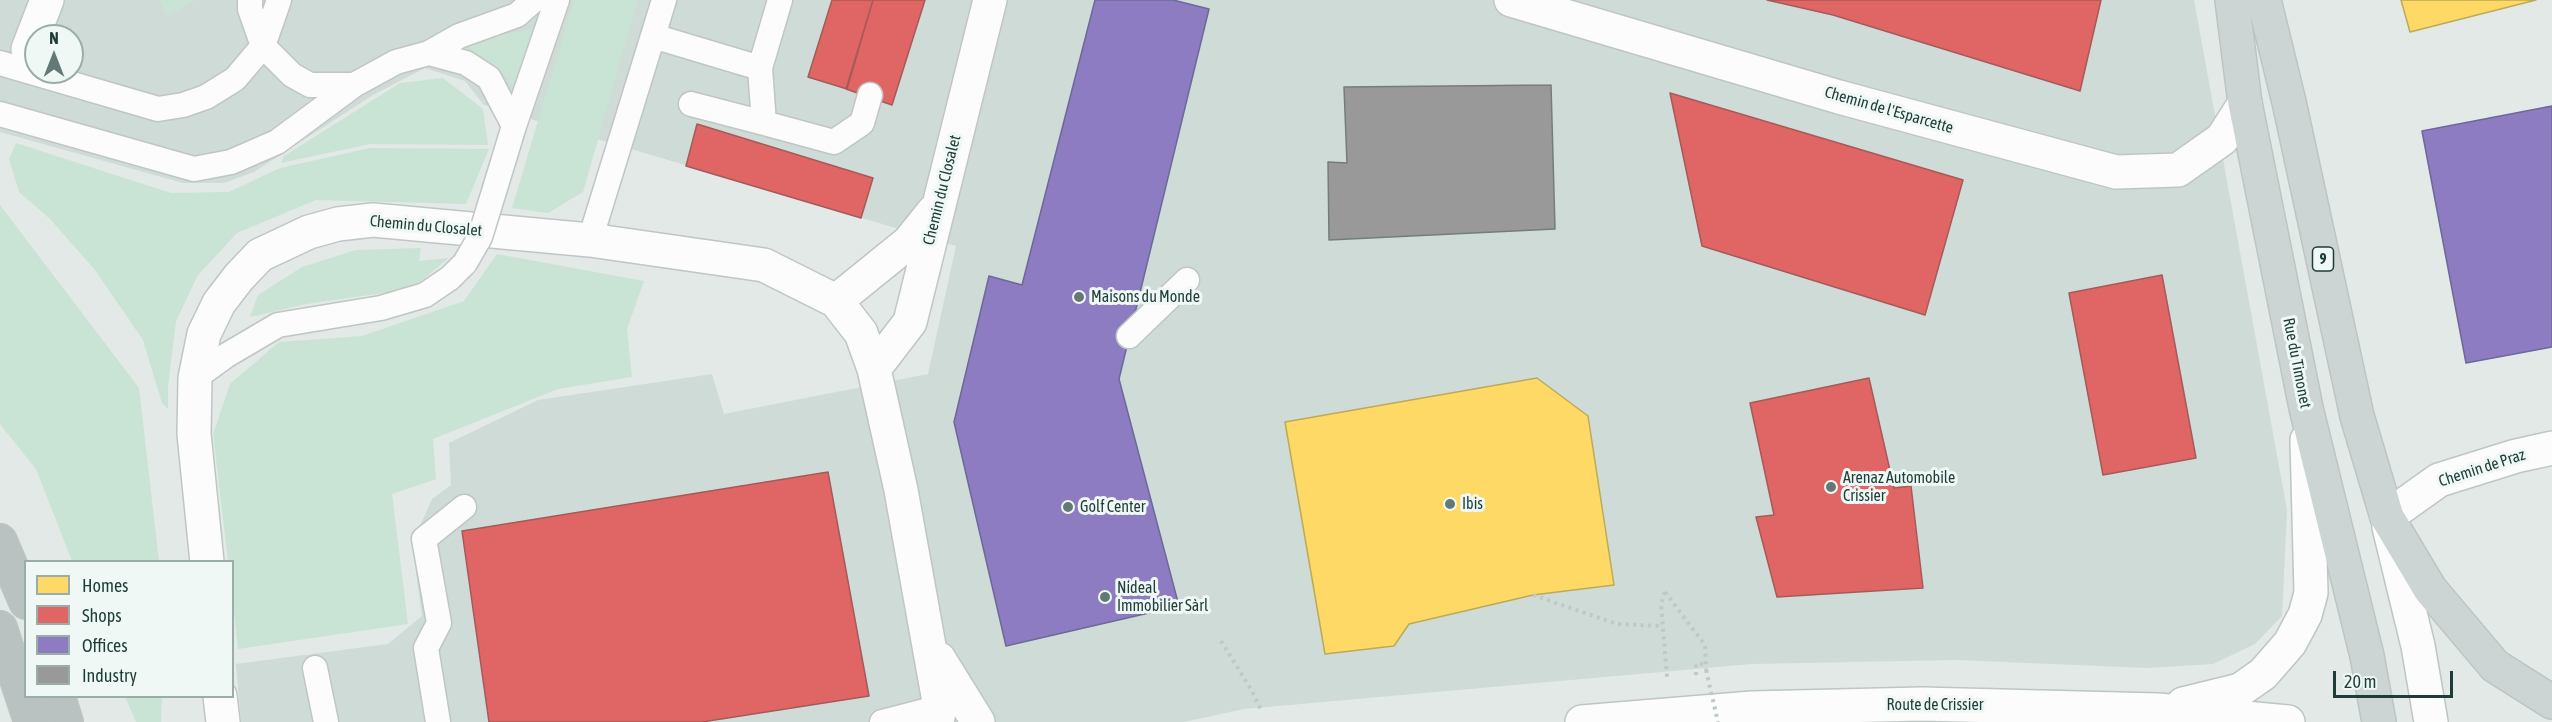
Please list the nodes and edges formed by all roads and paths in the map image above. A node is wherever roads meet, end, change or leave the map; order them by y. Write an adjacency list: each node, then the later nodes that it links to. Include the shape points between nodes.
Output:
1 (47, 0): 15 (street)
2 (250, 0): 13 (lane)
3 (279, 0): 13 (lane)
4 (534, 0): 14 (lane, via 517,15 459,36)
5 (557, 0): 23 (lane)
6 (664, 0): 12 (lane)
7 (780, 0): 16 (lane)
8 (990, 0): 24 (street, Chemin du Closalet)
9 (1511, 0): 19 (street, Chemin de l'Esparcette, via 1839,97 2116,172 2178,170 2222,139)
10 (2232, 0): 19 (main road, Rue du Timonet)
11 (2264, 0): 34 (main road, 9, via 2357,416)
12 (653, 36): 16 (lane); 25 (lane)
13 (263, 46): 15 (lane, via 235,79 206,97 158,109); 17 (lane, via 292,75 310,85)
14 (429, 53): 17 (lane, via 396,62); 23 (lane, via 466,63 489,78)
15 (14, 56)
16 (760, 68): 22 (lane)
17 (354, 85): 21 (lane, via 277,142 231,162 195,169)
18 (870, 95): 22 (lane, via 862,123 834,142)
19 (2245, 103): 31 (main road, Rue du Timonet)
20 (691, 104): 22 (lane)
21 (0, 114)
22 (764, 123)
23 (514, 126): 30 (lane, bridge, via 480,237 465,264 425,295 381,308 278,325)
24 (938, 206): 27 (street, via 909,242); 29 (street, Chemin du Closalet, via 910,322)
25 (590, 240): 27 (street, Chemin du Closalet, via 764,266); 30 (street, Chemin du Closalet, via 373,220 309,232 260,255 239,277 219,303 204,334)
26 (1187, 280): 28 (lane)
27 (836, 301): 29 (street, Chemin du Closalet, via 861,333)
28 (1129, 336)
29 (874, 369): 42 (street, Chemin du Closalet)
30 (195, 378): 36 (street, Chemin du Closalet, via 194,434)
31 (2306, 408): 51 (street, via 2310,593 2306,615 2290,643 2263,674 2240,690); 63 (main road, Rue du Timonet, via 2367,656)
32 (2552, 448): 34 (street, Chemin de Praz, via 2439,480)
33 (464, 507): 57 (lane, via 424,539 438,622 426,648)
34 (2387, 518): 49 (main road, 9, via 2430,589 2495,666); 64 (street, via 2418,646)
35 (0, 542): 38 (highway)
36 (207, 560)
37 (1533, 595): 39 (path, via 1617,624)
38 (24, 597)
39 (1662, 626): 43 (path, via 1665,592 1705,645); 46 (path)
40 (0, 628): 53 (highway)
41 (1221, 641): 50 (path)
42 (930, 645): 52 (street, Chemin du Closalet); 59 (street, Chemin du Closalet)
43 (1706, 664): 45 (path, via 1696,664); 61 (path, bridge)
44 (315, 668): 56 (lane)
45 (1696, 675)
46 (1667, 677)
47 (59, 698): 54 (highway)
48 (220, 698): 55 (street)
49 (2552, 702)
50 (1261, 710)
51 (2158, 710): 60 (street, Route de Crissier, via 1922,704 1752,708); 62 (street, Route de Crissier)
52 (939, 714): 58 (lane)
53 (31, 722)
54 (66, 722)
55 (223, 722)
56 (326, 722)
57 (438, 722)
58 (882, 722)
59 (978, 722)
60 (1582, 722)
61 (1718, 722)
62 (2288, 722)
63 (2379, 722)
64 (2431, 722)

